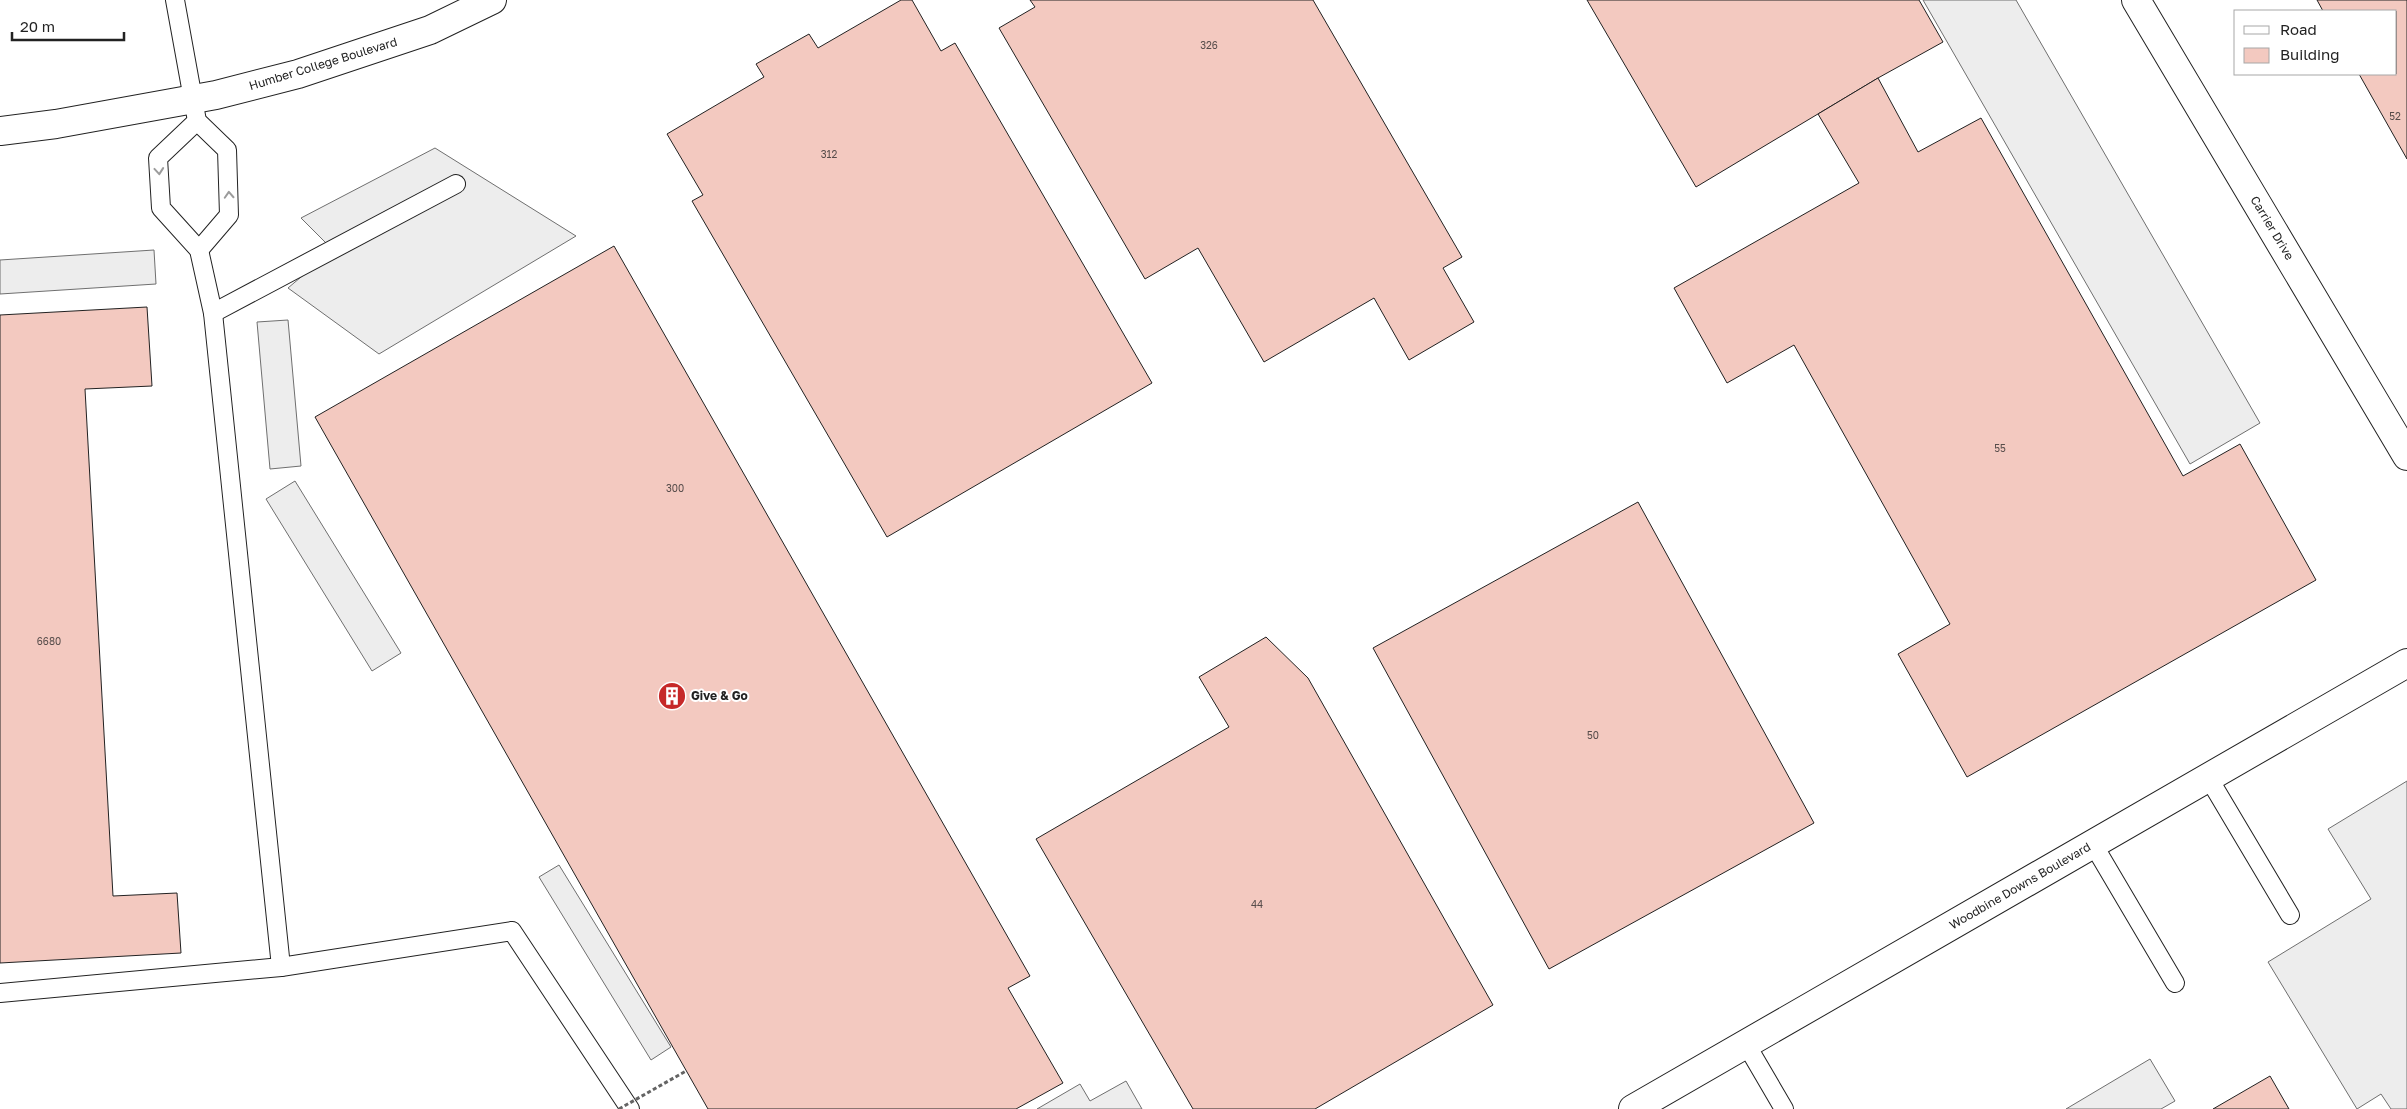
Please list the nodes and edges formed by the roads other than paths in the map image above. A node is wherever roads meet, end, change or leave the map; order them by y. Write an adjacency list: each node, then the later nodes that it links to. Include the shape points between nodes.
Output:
1 (175, 0): 4 (lane)
2 (492, 0): 4 (street, Humber College Boulevard, via 430,30)
3 (2136, 0): 9 (street, Carrier Drive)
4 (195, 110): 5 (street, Humber College Boulevard); 7 (lane, one-way to 4, via 229,215 227,150); 7 (lane, one-way to 7, via 158,158 161,208)
5 (0, 131)
6 (456, 184): 8 (lane)
7 (199, 250): 8 (lane)
8 (212, 313): 14 (lane)
9 (2407, 456)
10 (2407, 663): 11 (street, Woodbine Downs Boulevard)
11 (2208, 777): 12 (street, Woodbine Downs Boulevard); 13 (lane)
12 (2093, 844): 15 (lane); 17 (street, Woodbine Downs Boulevard)
13 (2290, 915)
14 (281, 968): 16 (lane); 18 (lane, via 512,931)
15 (2175, 983)
16 (0, 993)
17 (1746, 1044): 19 (street, Woodbine Downs Boulevard); 20 (lane)
18 (630, 1109)
19 (1633, 1109)
20 (1784, 1109)

